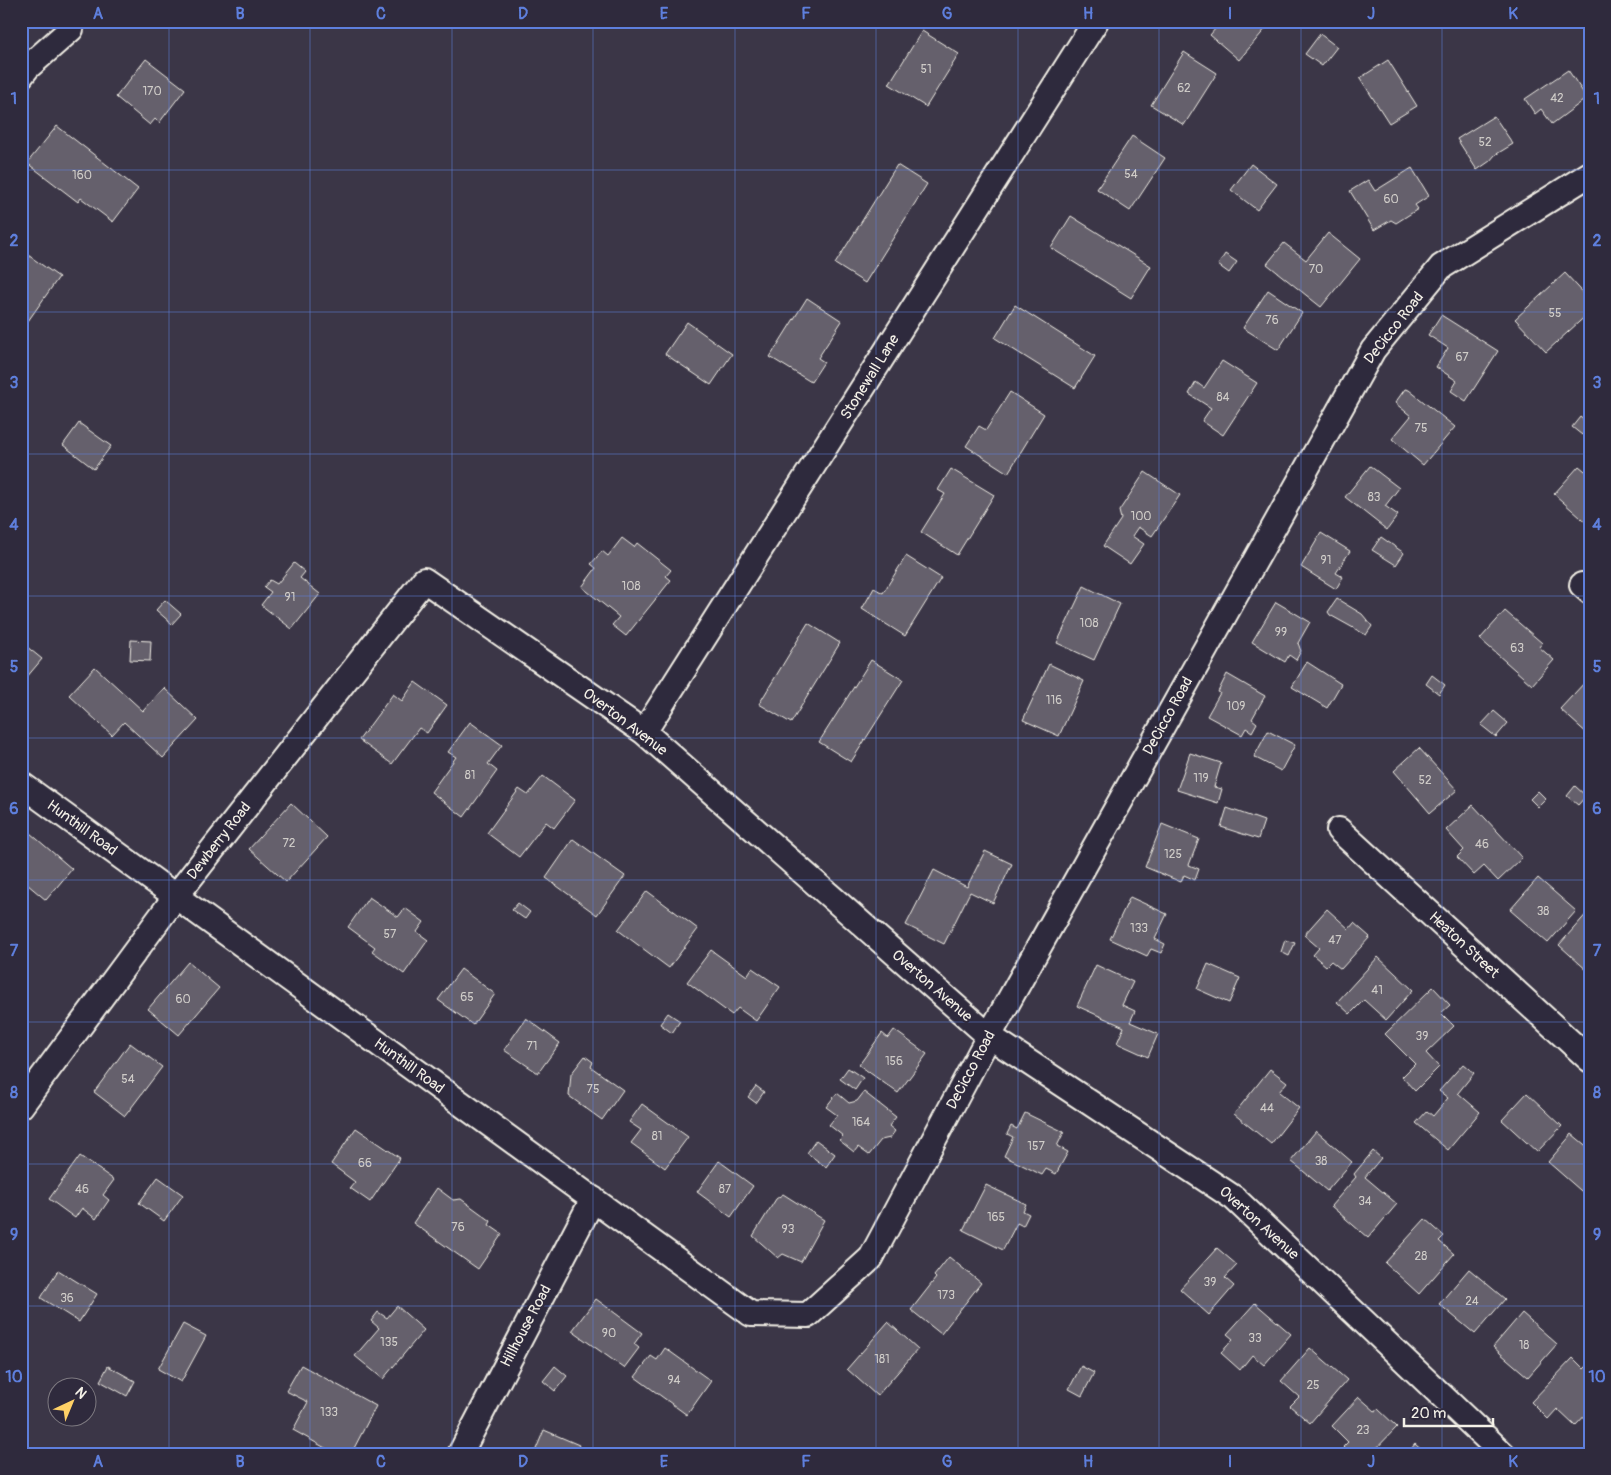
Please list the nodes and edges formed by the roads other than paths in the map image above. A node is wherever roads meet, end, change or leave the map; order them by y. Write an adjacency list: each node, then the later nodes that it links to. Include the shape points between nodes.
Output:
1 (1096, 21): 6 (street, Stonewall Lane)
2 (71, 29): 3 (street)
3 (21, 76)
4 (1590, 174): 10 (street, DeCicco Road, via 1442,267 1373,350)
5 (424, 580): 6 (street, Overton Avenue); 9 (street, Dewberry Road)
6 (644, 732): 10 (street, Overton Avenue)
7 (21, 784): 9 (street, Hunthill Road)
8 (1339, 830): 11 (street, Heaton Street)
9 (176, 896): 12 (street, Dewberry Road); 13 (street, Hunthill Road)
10 (989, 1036): 14 (street, DeCicco Road, via 871,1258); 16 (street, Overton Avenue, via 1234,1198)
11 (1590, 1060)
12 (21, 1106)
13 (593, 1199): 14 (street, Hunthill Road, via 751,1314); 15 (street, Hillhouse Road)
14 (808, 1314)
15 (460, 1454)
16 (1503, 1454)

